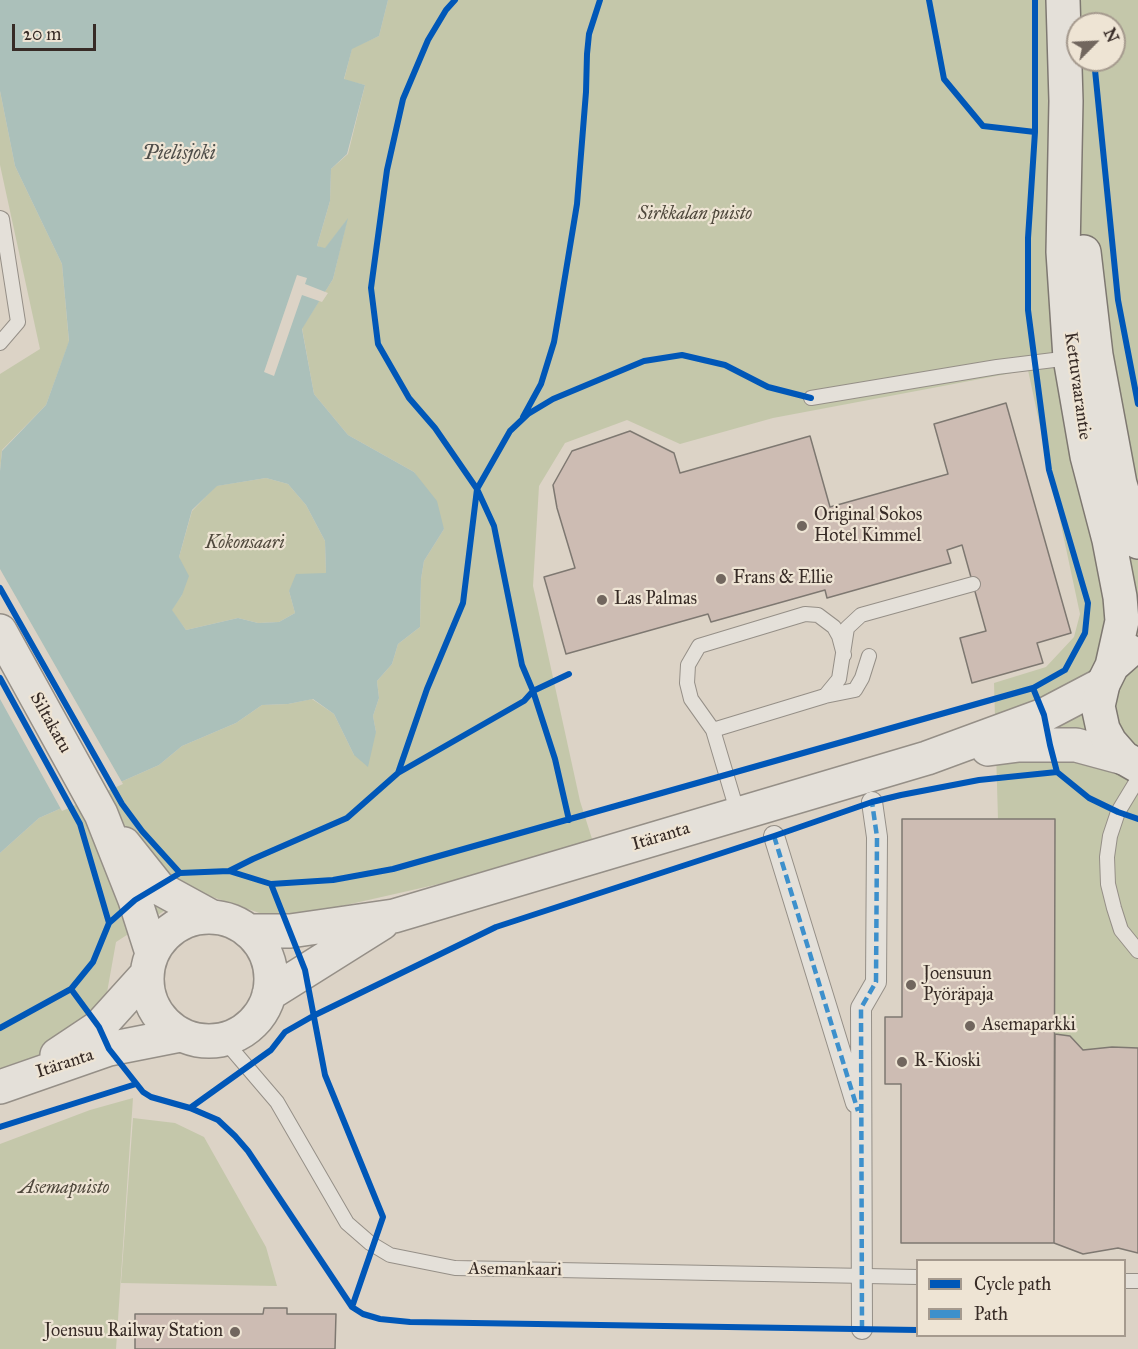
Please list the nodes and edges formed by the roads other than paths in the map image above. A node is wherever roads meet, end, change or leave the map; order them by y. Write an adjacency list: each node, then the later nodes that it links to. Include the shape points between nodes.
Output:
1 (1063, 0): 4 (street, Kettuvaarantie)
2 (0, 218): 3 (lane, via 18,322)
3 (0, 343)
4 (1083, 357): 5 (lane); 6 (street, Kettuvaarantie); 12 (street, Kettuvaarantie, via 1087,456 1109,540 1122,621)
5 (811, 398)
6 (1138, 542)
7 (973, 585): 10 (lane, via 861,615 846,628)
8 (0, 631): 18 (street, Siltakatu)
9 (1138, 646): 12 (street, Itäranta, via 1131,648)
10 (843, 655): 13 (lane, via 839,678); 14 (lane, via 834,627 818,615 805,614 699,646 688,665 687,683 691,699)
11 (869, 656): 13 (lane, via 855,690)
12 (1107, 675): 15 (street, Itäranta, via 1044,715); 16 (street, Kettuvaarantie, via 1098,706 1103,729)
13 (825, 696): 14 (lane)
14 (713, 730): 19 (lane)
15 (927, 758): 16 (street, Itäranta, via 1029,745 1076,745); 19 (street, Itäranta)
16 (1133, 768): 24 (lane, via 1110,836 1107,857 1113,908 1121,930)
17 (872, 802): 30 (street, via 877,837 876,982 861,1008)
18 (101, 814): 21 (street, Siltakatu, via 159,888); 25 (street, Siltakatu, via 135,900)
19 (738, 814): 22 (street, Itäranta)
20 (774, 837): 30 (street)
21 (212, 916): 23 (street); 25 (street, via 187,920 166,933)
22 (394, 916): 23 (street, Itäranta, via 290,931); 26 (street, Itäranta)
23 (248, 931): 26 (street, via 263,949 271,971)
24 (1138, 951)
25 (149, 964): 27 (street, via 149,999 161,1020); 29 (street, Itäranta, via 99,1028)
26 (270, 994): 28 (street, via 260,1015 244,1031)
27 (180, 1035): 28 (street, via 201,1041); 29 (street, Itäranta, via 109,1049)
28 (224, 1040): 31 (lane, Asemankaari, via 276,1102 347,1223 390,1255 454,1268)
29 (10, 1083)
30 (862, 1123): 31 (street)
31 (861, 1276): 32 (lane, Asemankaari); 33 (street)
32 (916, 1277)
33 (862, 1329)

